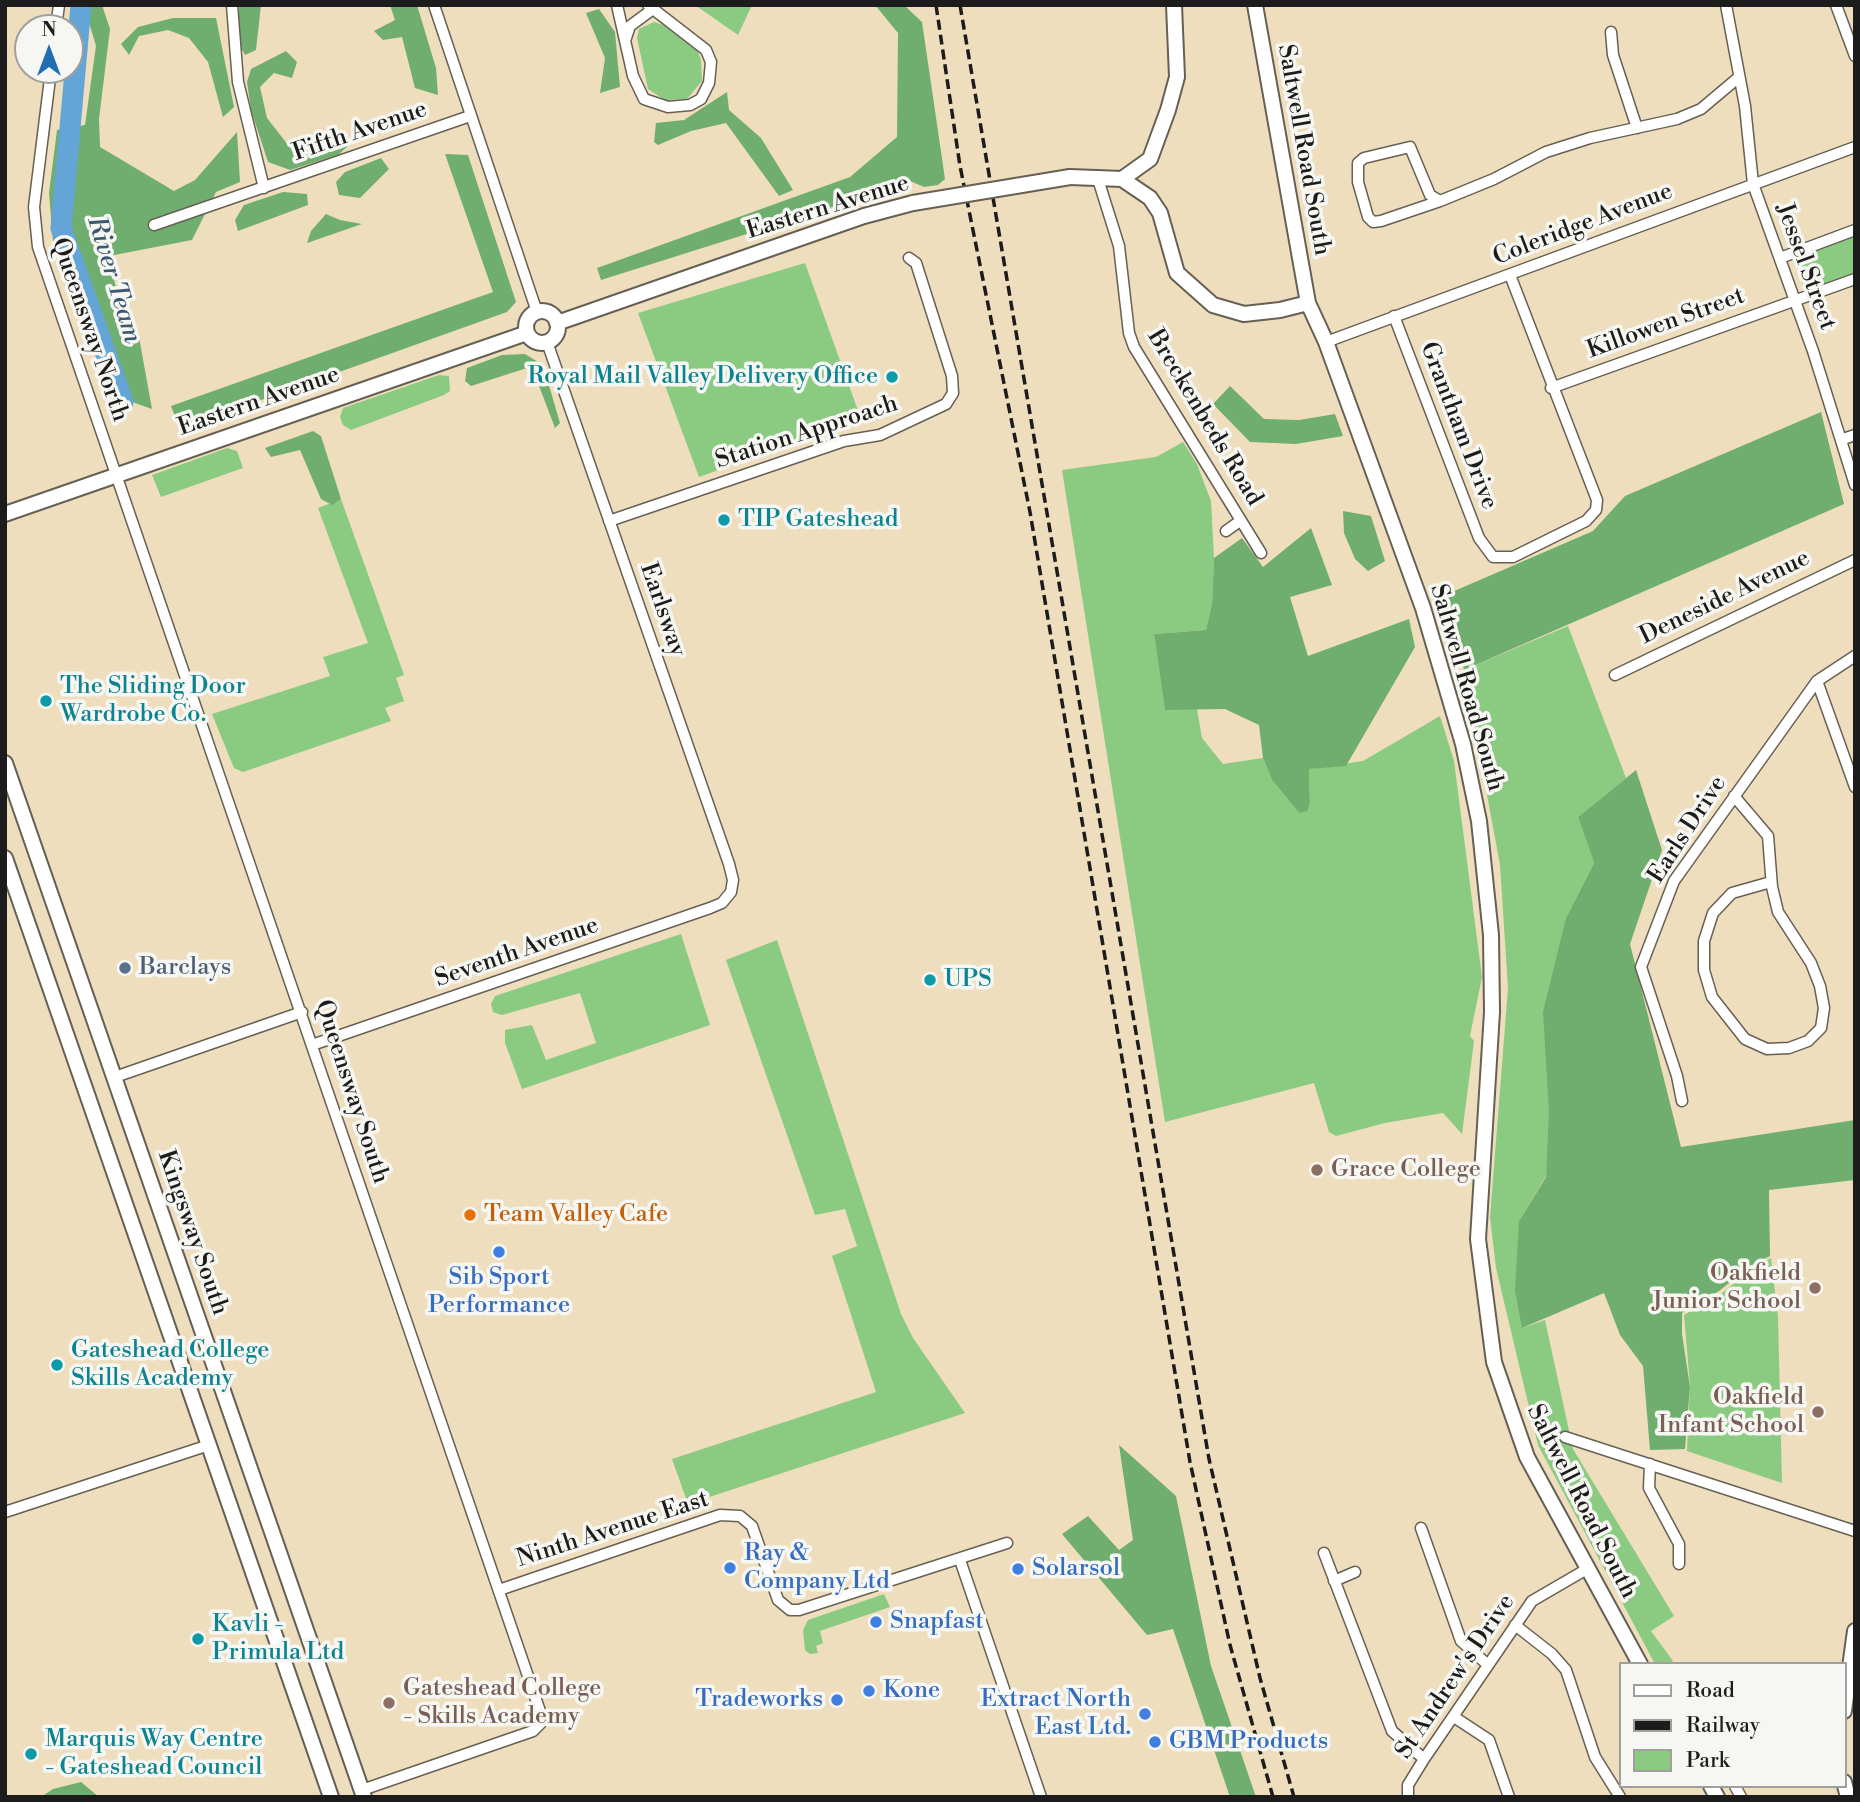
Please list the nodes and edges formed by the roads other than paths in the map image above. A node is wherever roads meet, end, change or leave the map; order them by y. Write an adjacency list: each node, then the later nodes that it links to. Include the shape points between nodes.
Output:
1 (232, 5): 20 (street, Fifth Avenue, via 238,82)
2 (434, 5): 14 (street)
3 (617, 5): 10 (street)
4 (1174, 5): 18 (street, via 1177,77 1168,110 1150,159)
5 (1255, 5): 29 (street, Saltwell Road South)
6 (1726, 5): 12 (street, Jessel Street)
7 (1836, 5): 11 (street)
8 (651, 7): 10 (street, via 631,26); 10 (street, via 706,50 711,73 701,99 680,107 644,99)
9 (1611, 32): 15 (street, via 1613,55)
10 (625, 41)
11 (1855, 56)
12 (1739, 77): 15 (street, via 1701,109); 19 (street, Jessel Street)
13 (49, 84): 39 (street, Queensway North, via 34,207 35,234)
14 (470, 116): 20 (street, Fifth Avenue); 30 (street)
15 (1637, 128): 21 (street, via 1546,152)
16 (1855, 147): 19 (street, Coleridge Avenue)
17 (1097, 176): 18 (street, Eastern Avenue); 32 (street, Eastern Avenue, bridge, via 913,203 864,216); 43 (street, Breckenbeds Road, via 1119,246 1134,347)
18 (1122, 179): 29 (street, via 1150,198 1160,213 1177,273 1200,296 1227,311 1244,314)
19 (1753, 184): 25 (street, Jessel Street); 26 (street, Coleridge Avenue)
20 (264, 188): 22 (street, Fifth Avenue)
21 (1440, 201): 21 (street, via 1430,195 1410,147 1358,163 1363,202 1373,222)
22 (154, 225)
23 (1855, 230): 25 (street)
24 (909, 258): 42 (street, Station Approach, via 916,263 952,376 953,393 946,404 880,435 844,441)
25 (1780, 258): 28 (street, Jessel Street)
26 (1510, 275): 31 (street, Coleridge Avenue); 36 (street)
27 (1855, 279): 28 (street, Killowen Street)
28 (1795, 301): 36 (street, Killowen Street); 38 (street, Jessel Street)
29 (1308, 303): 35 (street, Saltwell Road South)
30 (537, 312): 32 (street, via 547,312); 33 (street, via 528,318)
31 (1394, 316): 35 (street, Coleridge Avenue); 36 (street, Grantham Drive, via 1493,557 1513,557 1586,521 1596,510 1597,500)
32 (557, 323): 34 (street, via 557,332)
33 (527, 333): 34 (street, via 533,341); 39 (street, Eastern Avenue)
34 (547, 342): 42 (street, Earlsway)
35 (1326, 342): 70 (street, Saltwell Road South, via 1423,608 1463,744 1479,821 1491,935 1490,1086 1478,1220 1486,1319 1497,1375 1514,1425)
36 (1552, 387)
37 (1855, 435): 38 (street)
38 (1843, 439): 40 (street, Jessel Street)
39 (118, 475): 41 (street, Eastern Avenue); 56 (street, Queensway South)
40 (1855, 485)
41 (5, 514)
42 (609, 521): 55 (street, Earlsway, via 729,864)
43 (1240, 521): 44 (street); 45 (street, Breckenbeds Road)
44 (1226, 531)
45 (1262, 553)
46 (1855, 560): 48 (street, Deneside Avenue)
47 (1855, 656): 49 (street, Earls Drive)
48 (1615, 675)
49 (1817, 681): 51 (street); 52 (street, Earls Drive)
50 (5, 763): 58 (street, Kingsway South)
51 (1855, 787)
52 (1734, 796): 54 (street, via 1768,836); 59 (street, Earls Drive, via 1674,881 1641,967)
53 (5, 858): 61 (street)
54 (1771, 882): 54 (street, via 1778,912 1811,963 1824,1007 1821,1028 1808,1041 1767,1049 1745,1039 1712,997 1704,970 1704,941 1713,913 1732,893)
55 (731, 892): 57 (street, Seventh Avenue, via 710,908)
56 (302, 1012): 57 (street, Queensway South); 58 (street)
57 (312, 1045): 73 (street, Queensway South)
58 (115, 1077): 81 (street, Kingsway South)
59 (1682, 1101)
60 (1565, 1437): 62 (street)
61 (209, 1445): 63 (street); 82 (street)
62 (1650, 1464): 65 (street); 69 (street, via 1649,1488 1679,1544)
63 (5, 1512)
64 (1421, 1528): 77 (street, via 1461,1641)
65 (1855, 1531)
66 (1007, 1543): 68 (street, Ninth Avenue East)
67 (1324, 1553): 72 (street)
68 (960, 1560): 73 (street, Ninth Avenue East, via 790,1610 778,1600 752,1526 730,1514); 83 (street)
69 (1679, 1564)
70 (1587, 1569): 74 (street, St Andrew's Drive, via 1532,1601); 76 (street, Saltwell Road South)
71 (1355, 1572): 72 (street)
72 (1334, 1581): 80 (street, via 1392,1731)
73 (499, 1590): 81 (street, Queensway South, via 541,1723 533,1731)
74 (1515, 1625): 77 (street, St Andrew's Drive); 86 (street, via 1566,1670 1595,1756)
75 (1855, 1631): 78 (street)
76 (1639, 1662)
77 (1488, 1665): 79 (street, St Andrew's Drive)
78 (1846, 1692)
79 (1454, 1717): 80 (street, St Andrew's Drive); 85 (street, via 1489,1740)
80 (1424, 1759): 84 (street, St Andrew's Drive, via 1408,1785)
81 (363, 1794)
82 (331, 1797)
83 (1041, 1797)
84 (1408, 1797)
85 (1509, 1797)
86 (1620, 1797)

